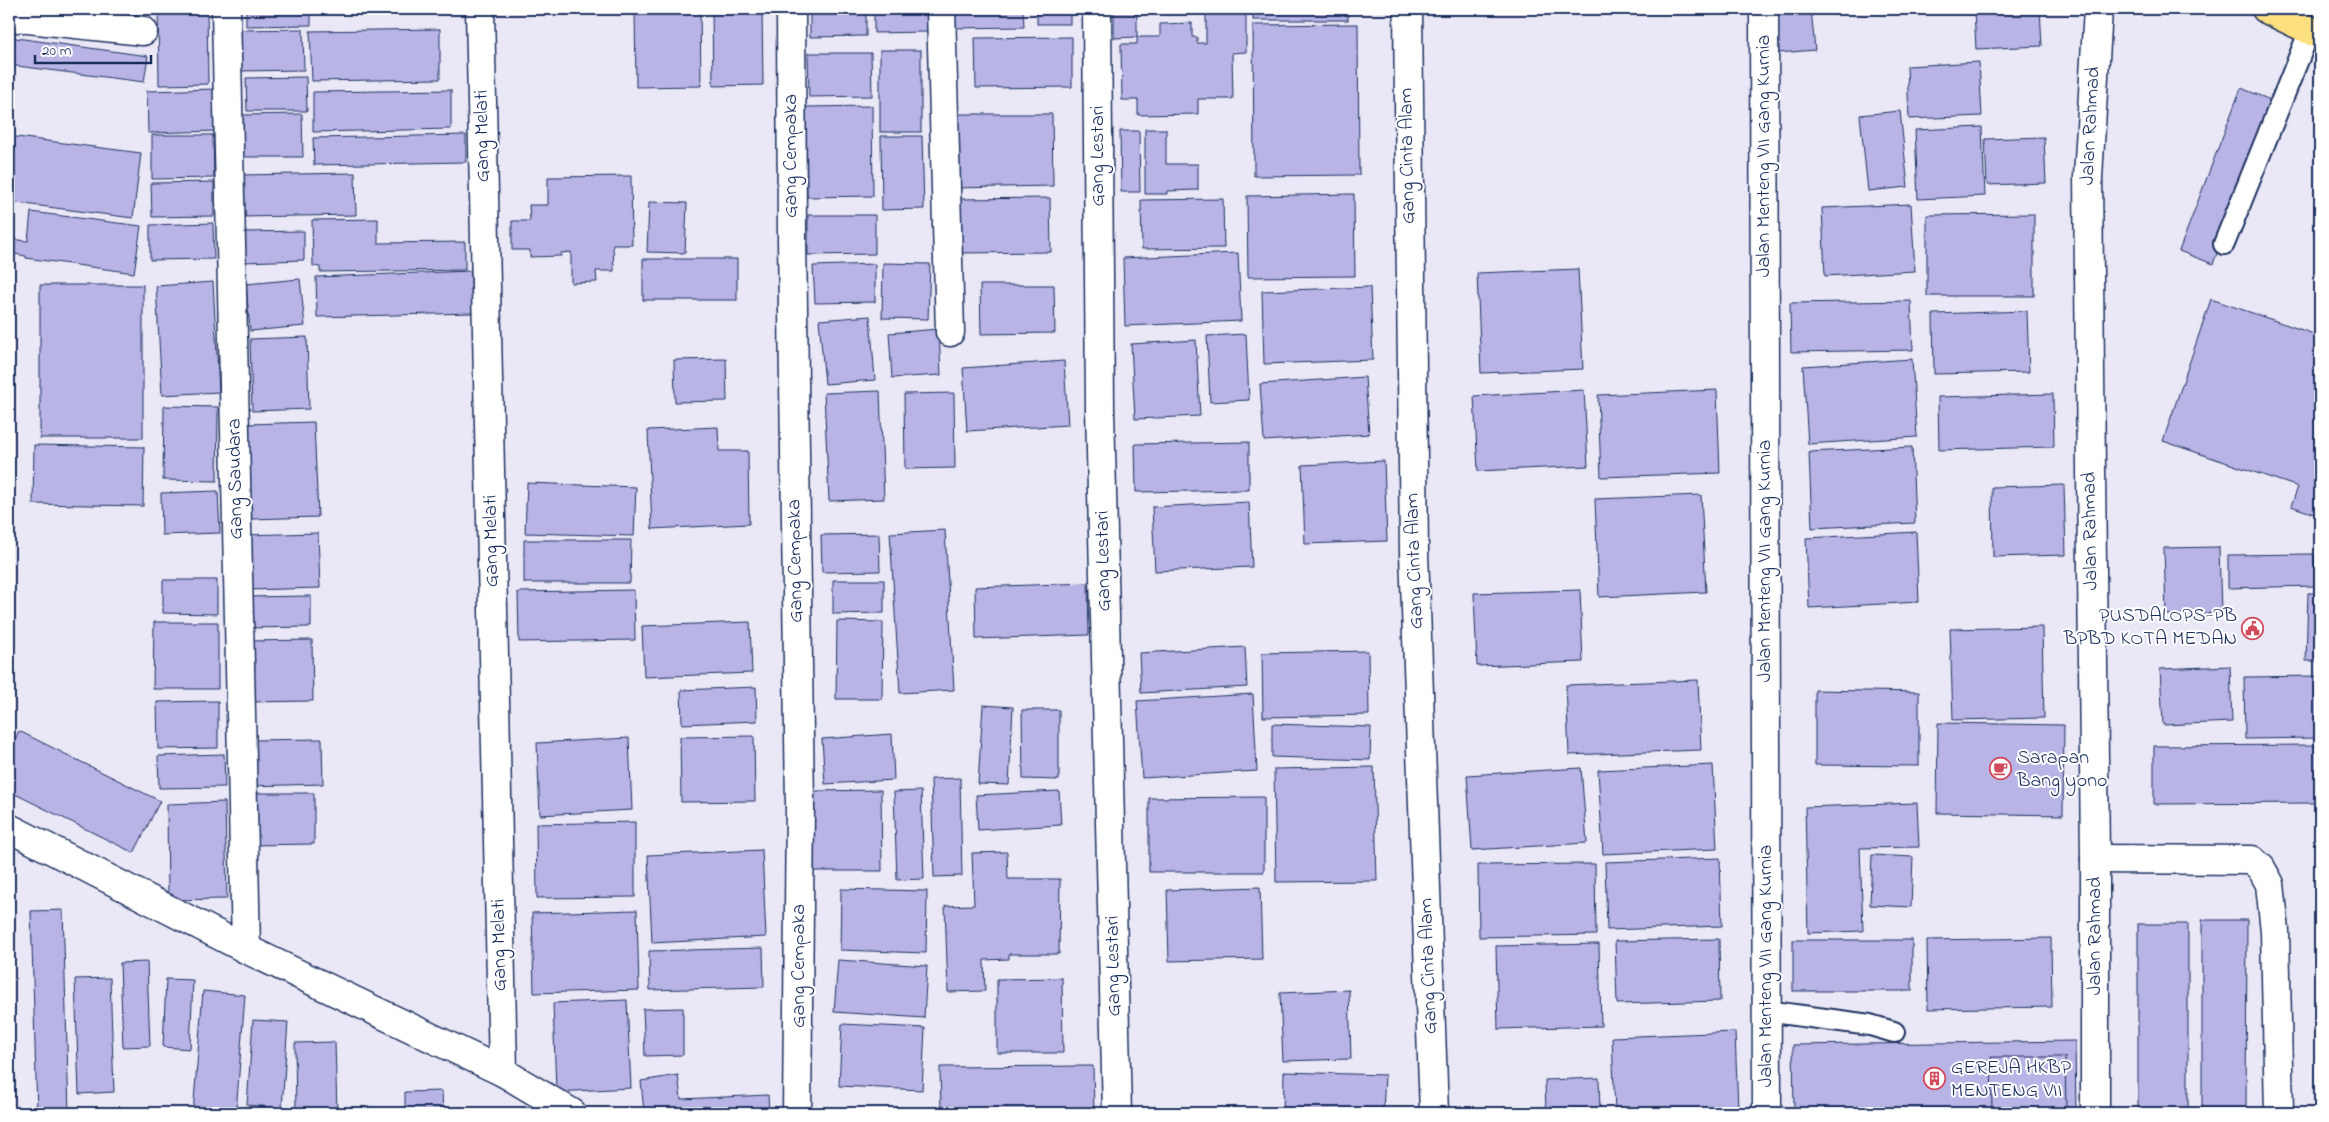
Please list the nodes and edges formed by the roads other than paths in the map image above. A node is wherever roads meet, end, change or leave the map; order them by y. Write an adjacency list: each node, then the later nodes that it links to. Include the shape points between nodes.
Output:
1 (226, 9): 17 (street, Gang Saudara)
2 (480, 9): 20 (street, Gang Melati)
3 (791, 9): 22 (street, Gang Cempaka, via 800,806)
4 (941, 9): 14 (street)
5 (1097, 9): 23 (street, Gang Lestari, via 1100,409)
6 (1408, 9): 24 (street, Gang Cinta Alam, via 1414,553)
7 (1764, 9): 18 (street, Jalan Menteng VII Gang Kurnia)
8 (2098, 9): 16 (street, Jalan Rahmad, via 2088,177)
9 (2266, 9): 12 (main road)
10 (9, 16): 11 (street)
11 (143, 31)
12 (2315, 33): 13 (lane)
13 (2224, 244)
14 (950, 332)
15 (9, 828): 17 (street)
16 (2095, 859): 26 (street, Jalan Rahmad); 27 (street, via 2252,860 2261,868 2270,884 2275,931)
17 (246, 948): 20 (street)
18 (1766, 1011): 19 (lane, via 1870,1025); 25 (street, Jalan Menteng VII Gang Kurnia)
19 (1894, 1032)
20 (503, 1072): 21 (street)
21 (572, 1113)
22 (797, 1113)
23 (1117, 1113)
24 (1434, 1113)
25 (1767, 1113)
26 (2095, 1113)
27 (2279, 1113)

